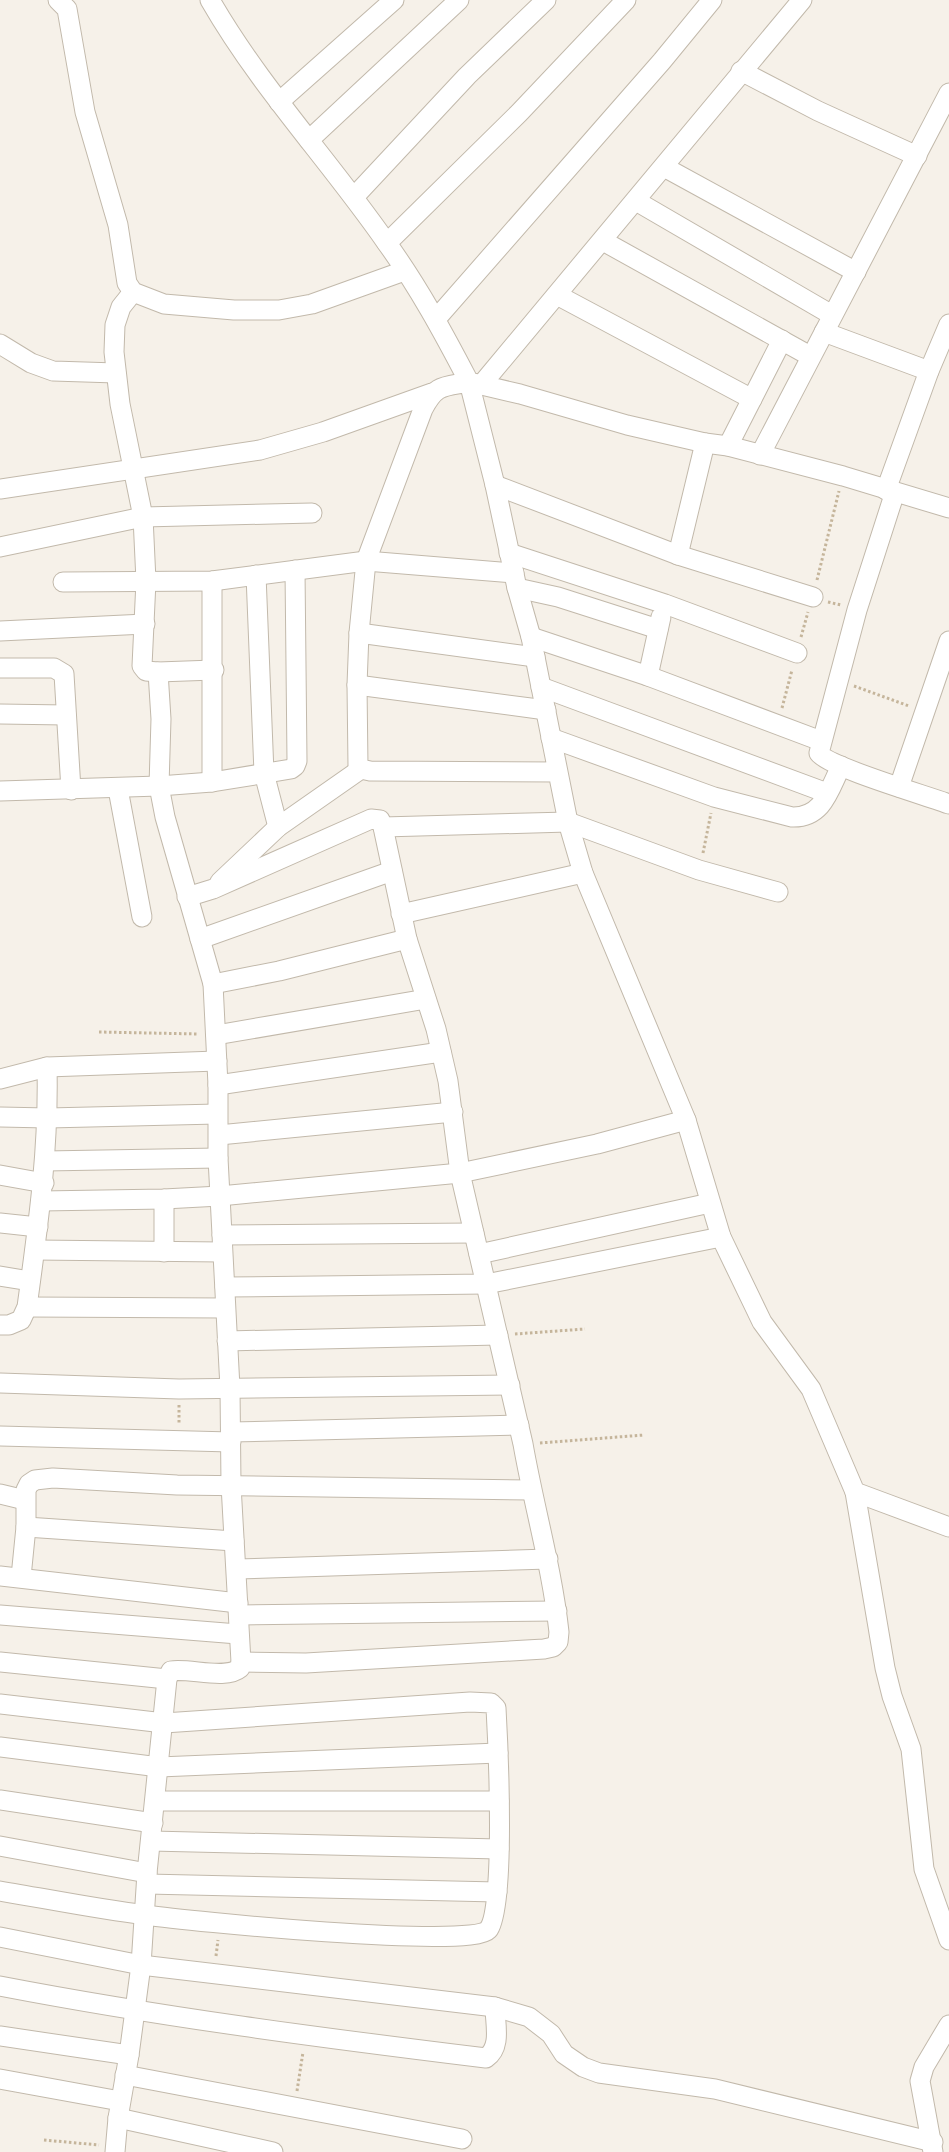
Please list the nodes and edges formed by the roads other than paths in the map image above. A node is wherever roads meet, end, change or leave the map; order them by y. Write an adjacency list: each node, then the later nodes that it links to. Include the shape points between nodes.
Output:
1 (58, 0): 21 (street, via 67,9 86,112 118,225 127,283)
2 (210, 0): 11 (street)
3 (394, 0): 11 (street)
4 (460, 0): 12 (street)
5 (546, 0): 15 (street, via 467,76)
6 (626, 0): 18 (street, via 519,113)
7 (712, 0): 23 (street)
8 (802, 0): 9 (street)
9 (741, 71): 13 (street, via 818,111); 14 (street)
10 (949, 93): 13 (street)
11 (279, 102): 12 (street)
12 (309, 140): 15 (street)
13 (917, 156): 20 (street)
14 (664, 167): 16 (street); 20 (street)
15 (354, 197): 18 (street)
16 (636, 201): 17 (street); 24 (street)
17 (603, 241): 22 (street); 26 (street)
18 (388, 243): 19 (street)
19 (404, 271): 21 (street, via 312,304 279,310 164,304); 23 (street)
20 (856, 272): 24 (street)
21 (133, 292): 31 (street, via 121,307 115,325)
22 (557, 295): 32 (street); 34 (street)
23 (436, 319): 32 (street)
24 (828, 323): 29 (street); 30 (street)
25 (949, 324): 28 (street)
26 (782, 340): 29 (street); 34 (street)
27 (0, 344): 31 (street, via 53,371)
28 (945, 346): 30 (street)
29 (810, 356): 37 (street)
30 (929, 371): 41 (street)
31 (116, 373): 38 (street)
32 (476, 383): 33 (street, via 439,388); 35 (street); 39 (street)
33 (432, 393): 38 (street, via 323,432 260,450); 48 (street, via 423,409)
34 (752, 399): 36 (street)
35 (705, 443): 36 (street); 47 (street)
36 (728, 446): 37 (street)
37 (760, 455): 41 (street)
38 (133, 469): 40 (street); 44 (street)
39 (495, 485): 46 (street); 47 (street)
40 (0, 489)
41 (891, 491): 42 (street); 75 (street)
42 (949, 508)
43 (312, 513): 44 (street)
44 (143, 517): 45 (street); 52 (street)
45 (0, 547)
46 (509, 553): 51 (street); 56 (street)
47 (678, 555): 55 (street)
48 (366, 561): 49 (street); 51 (street); 60 (street)
49 (295, 570): 50 (street); 79 (street, via 297,761 291,769)
50 (256, 575): 53 (street); 79 (street)
51 (515, 580): 58 (street); 61 (street)
52 (146, 581): 53 (street); 54 (street); 57 (street)
53 (212, 581): 66 (street)
54 (63, 582)
55 (813, 598)
56 (665, 604): 58 (street); 63 (street)
57 (144, 624): 59 (street); 67 (street, via 142,666 146,671)
58 (658, 629): 68 (street)
59 (0, 631)
60 (359, 633): 64 (street); 69 (street)
61 (531, 637): 64 (street); 68 (street)
62 (949, 641): 82 (street)
63 (797, 653)
64 (535, 657): 70 (street)
65 (0, 668): 73 (street, via 48,667 60,670 64,674)
66 (214, 670): 67 (street); 80 (street)
67 (158, 672): 81 (street)
68 (648, 676): 75 (street)
69 (357, 685): 71 (street); 77 (street, via 358,766)
70 (541, 687): 71 (street); 86 (street)
71 (546, 710): 74 (street)
72 (0, 714): 73 (street)
73 (66, 715): 84 (street)
74 (551, 738): 78 (street); 86 (street, via 714,797 792,816 803,817 812,813 822,804)
75 (821, 741): 76 (street, via 820,756)
76 (841, 766): 82 (street); 86 (street)
77 (361, 769): 78 (street); 89 (street)
78 (558, 772): 88 (street)
79 (264, 773): 80 (street); 89 (street)
80 (212, 782): 81 (street)
81 (159, 786): 83 (street); 95 (street)
82 (899, 787): 87 (street)
83 (118, 789): 84 (street); 97 (street)
84 (71, 790): 85 (street)
85 (0, 791)
86 (827, 793)
87 (947, 799)
88 (568, 822): 90 (street); 92 (street); 94 (street, via 699,870)
89 (278, 827): 93 (street)
90 (384, 827): 91 (street); 93 (street, via 380,820 371,819)
91 (392, 872): 96 (street); 98 (street)
92 (583, 873): 96 (street); 112 (street)
93 (213, 889): 95 (street)
94 (778, 892)
95 (187, 897): 98 (street)
96 (401, 914): 99 (street)
97 (142, 917)
98 (200, 939): 100 (street)
99 (407, 939): 100 (street); 101 (street)
100 (213, 984): 102 (street)
101 (426, 999): 102 (street); 103 (street)
102 (216, 1035): 104 (street)
103 (440, 1052): 107 (street); 108 (street)
104 (217, 1062): 105 (street); 107 (street)
105 (48, 1067): 106 (street); 111 (street)
106 (0, 1079)
107 (218, 1085): 109 (street)
108 (453, 1112): 113 (street); 116 (street)
109 (217, 1114): 111 (street); 113 (street)
110 (0, 1116): 111 (street)
111 (48, 1118): 115 (street)
112 (686, 1120): 116 (street, via 597,1144); 121 (street)
113 (219, 1135): 114 (street)
114 (218, 1158): 115 (street); 119 (street)
115 (45, 1160): 118 (street)
116 (460, 1173): 119 (street); 124 (street)
117 (0, 1175): 118 (street)
118 (43, 1192): 120 (street); 123 (street)
119 (220, 1196): 120 (street); 126 (street)
120 (164, 1199): 128 (street)
121 (710, 1203): 125 (street); 129 (street)
122 (0, 1223): 123 (street)
123 (38, 1227): 127 (street)
124 (474, 1233): 126 (street); 129 (street)
125 (721, 1237): 132 (street); 147 (street, via 762,1322 811,1389)
126 (222, 1243): 128 (street); 133 (street)
127 (35, 1250): 128 (street); 131 (street)
128 (164, 1252)
129 (479, 1254): 132 (street)
130 (0, 1276): 131 (street)
131 (30, 1280): 134 (street)
132 (486, 1284): 133 (street); 137 (street)
133 (225, 1287): 135 (street)
134 (27, 1307): 135 (street); 136 (street, via 22,1320)
135 (225, 1308): 138 (street)
136 (0, 1325)
137 (498, 1335): 138 (street); 140 (street)
138 (227, 1341): 141 (street)
139 (0, 1383): 141 (street)
140 (510, 1384): 141 (street); 142 (street)
141 (230, 1388): 144 (street)
142 (519, 1425): 144 (street); 146 (street)
143 (0, 1436): 144 (street, via 179,1442)
144 (231, 1437): 145 (street)
145 (231, 1485): 146 (street); 149 (street, via 53,1478 29,1484); 152 (street)
146 (531, 1490): 153 (street)
147 (855, 1492): 150 (street); 180 (street, via 885,1668 911,1749 924,1869)
148 (0, 1494): 149 (street)
149 (26, 1500): 151 (street)
150 (949, 1527)
151 (26, 1528): 152 (street); 156 (street)
152 (234, 1540): 154 (street)
153 (548, 1559): 154 (street); 158 (street)
154 (237, 1569): 157 (street)
155 (0, 1576): 156 (street)
156 (22, 1577): 157 (street)
157 (238, 1609): 158 (street); 160 (street)
158 (557, 1611): 162 (street, via 558,1642 544,1650 306,1663)
159 (0, 1615): 160 (street)
160 (238, 1634): 162 (street)
161 (0, 1662): 163 (street)
162 (241, 1662): 163 (street, via 240,1668 230,1673 171,1671)
163 (167, 1679): 165 (street)
164 (0, 1704): 165 (street)
165 (164, 1723): 167 (street, via 481,1702 491,1703 496,1708); 168 (street)
166 (0, 1747): 168 (street)
167 (498, 1753): 168 (street); 171 (street)
168 (159, 1767): 170 (street)
169 (0, 1800): 172 (street)
170 (155, 1801): 171 (street); 172 (street)
171 (499, 1801): 174 (street)
172 (152, 1832): 174 (street); 175 (street)
173 (0, 1846): 175 (street)
174 (499, 1849): 177 (street)
175 (147, 1879): 177 (street); 178 (street)
176 (0, 1891): 178 (street)
177 (497, 1892): 178 (street, via 493,1919 487,1931 476,1936 421,1936 219,1924)
178 (145, 1915): 181 (street)
179 (0, 1937): 181 (street)
180 (949, 1940)
181 (141, 1965): 183 (street); 184 (street)
182 (0, 1986): 184 (street)
183 (495, 2007): 184 (street, via 496,2047 486,2058); 192 (street, via 529,2017 551,2034 564,2054 599,2073 715,2089)
184 (136, 2011): 187 (street)
185 (949, 2026): 192 (street, via 924,2067 920,2081)
186 (0, 2036): 187 (street)
187 (129, 2055): 188 (street)
188 (125, 2075): 190 (street); 191 (street)
189 (0, 2079): 190 (street)
190 (119, 2109): 193 (street); 194 (street)
191 (462, 2139)
192 (933, 2147)
193 (115, 2149)
194 (273, 2152)

